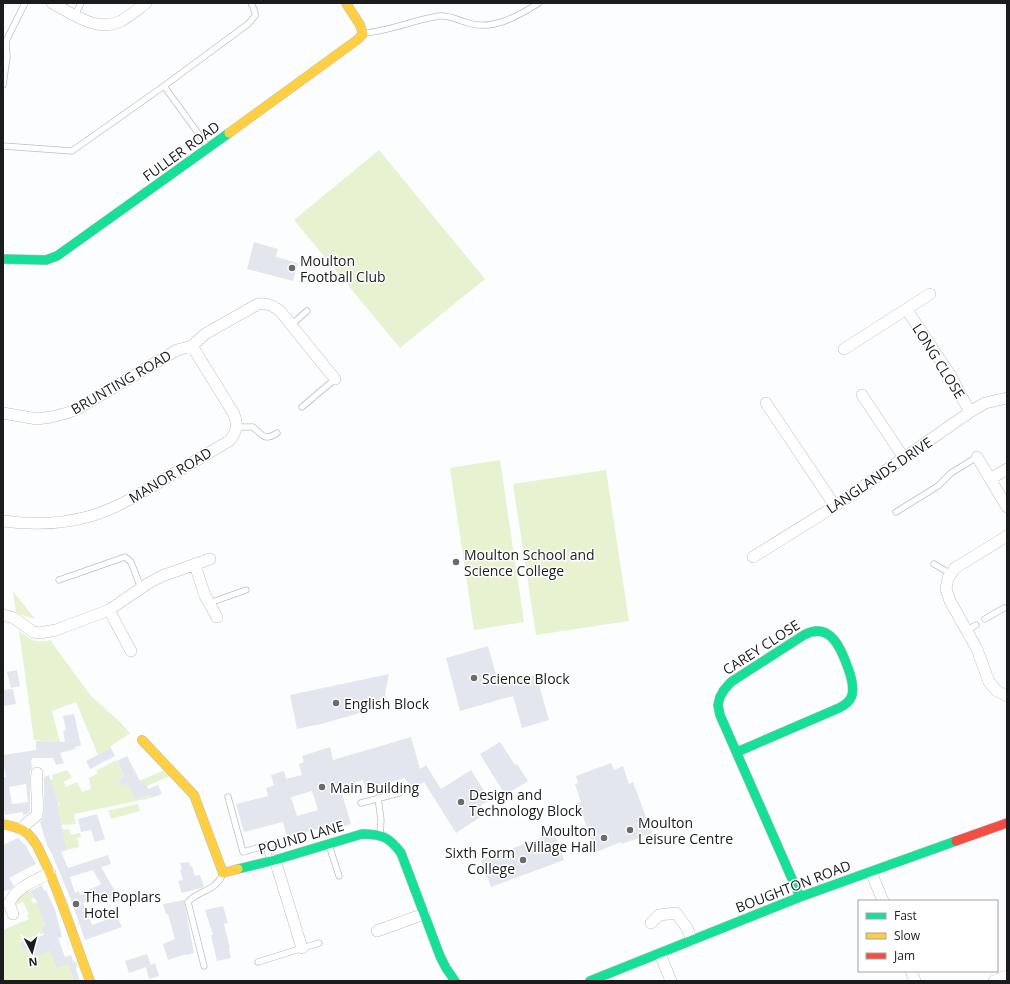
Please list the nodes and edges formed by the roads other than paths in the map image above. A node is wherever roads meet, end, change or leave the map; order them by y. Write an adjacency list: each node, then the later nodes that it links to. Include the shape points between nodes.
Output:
1 (25, 3): 10 (lane, via 6,42 7,57)
2 (52, 3): 8 (street)
3 (81, 3): 8 (lane)
4 (146, 3): 8 (street, via 121,20 108,25 91,23)
5 (251, 3): 11 (lane, via 255,12 253,20)
6 (346, 3): 9 (street)
7 (539, 3): 9 (lane, via 514,17 492,25 476,25 454,17 440,16)
8 (75, 15)
9 (363, 34): 13 (street, FULLER ROAD)
10 (3, 85)
11 (164, 86): 12 (lane, via 72,150); 13 (lane)
12 (3, 146)
13 (208, 148): 14 (street, FULLER ROAD, via 57,256 46,260)
14 (3, 259)
15 (930, 294): 16 (street)
16 (907, 310): 20 (street); 26 (street, LONG CLOSE, via 951,376)
17 (307, 311): 18 (lane)
18 (291, 324): 19 (street, via 273,306 266,303 258,304 205,334); 21 (street)
19 (192, 346): 27 (street, BRUNTING ROAD, via 177,350 67,413 37,419); 28 (street, via 234,414)
20 (844, 349)
21 (334, 379): 25 (lane)
22 (862, 395): 31 (street)
23 (1007, 398): 26 (street, LANGLANDS DRIVE, via 985,403)
24 (766, 403): 34 (street)
25 (302, 407)
26 (970, 412): 31 (street, LANGLANDS DRIVE)
27 (3, 413)
28 (237, 427): 29 (lane, via 253,427 265,438); 37 (street, MANOR ROAD, via 229,441 145,491 104,511 58,522)
29 (277, 433)
30 (977, 457): 33 (street); 36 (lane, via 951,473 938,486)
31 (904, 458): 34 (street, LANGLANDS DRIVE)
32 (1007, 469): 33 (street)
33 (990, 479): 35 (street)
34 (835, 506): 39 (street, LANGLANDS DRIVE)
35 (1007, 507)
36 (896, 512)
37 (3, 521)
38 (1007, 536): 43 (street, via 959,565)
39 (753, 557)
40 (210, 559): 42 (street)
41 (934, 564): 43 (lane)
42 (195, 565): 45 (street, via 162,576); 47 (street)
43 (951, 574): 54 (street, via 946,585 947,595 972,627 989,682 997,691)
44 (59, 580): 45 (lane, via 125,557 131,562)
45 (141, 588): 49 (street)
46 (246, 590): 47 (lane)
47 (209, 603): 51 (street)
48 (1004, 608): 52 (lane)
49 (109, 610): 50 (street, via 56,630 40,633 33,632 14,618); 53 (street)
50 (3, 615)
51 (217, 617)
52 (985, 619)
53 (131, 651)
54 (1007, 696)
55 (142, 740): 72 (street, via 194,795)
56 (736, 752): 56 (street, CAREY CLOSE, via 718,706 724,688 810,632 818,630 833,638 852,679 852,696 847,703); 74 (street, CAREY CLOSE)
57 (37, 773): 64 (street, via 37,815)
58 (399, 793): 60 (lane)
59 (228, 797): 68 (lane, via 243,852)
60 (378, 798): 61 (lane); 65 (lane)
61 (361, 802)
62 (1007, 823): 70 (street, BOUGHTON ROAD)
63 (3, 824): 64 (street)
64 (21, 829): 71 (street, via 32,839)
65 (380, 835): 67 (street, POUND LANE, via 362,834); 78 (street, via 391,841 401,853)
66 (275, 842): 68 (lane)
67 (329, 844): 69 (street, POUND LANE); 73 (lane)
68 (266, 845): 69 (lane)
69 (273, 861): 72 (street, POUND LANE); 83 (street)
70 (871, 872): 74 (street, BOUGHTON ROAD); 75 (street)
71 (50, 873): 76 (street, via 24,886); 88 (street)
72 (223, 874): 86 (lane, via 215,886 188,902)
73 (339, 876)
74 (800, 898): 81 (street, BOUGHTON ROAD)
75 (883, 900)
76 (6, 904): 77 (street)
77 (13, 914)
78 (424, 914): 80 (street); 89 (street, via 440,956)
79 (651, 923): 81 (street, via 659,916 676,913)
80 (377, 931)
81 (692, 940): 84 (street, BOUGHTON ROAD)
82 (319, 943): 83 (lane)
83 (302, 948): 85 (lane)
84 (660, 954): 90 (street, BOUGHTON ROAD); 91 (street)
85 (258, 962)
86 (204, 966)
87 (1007, 976): 92 (street)
88 (90, 981)
89 (455, 981)
90 (590, 981)
91 (671, 981)
92 (994, 981)

